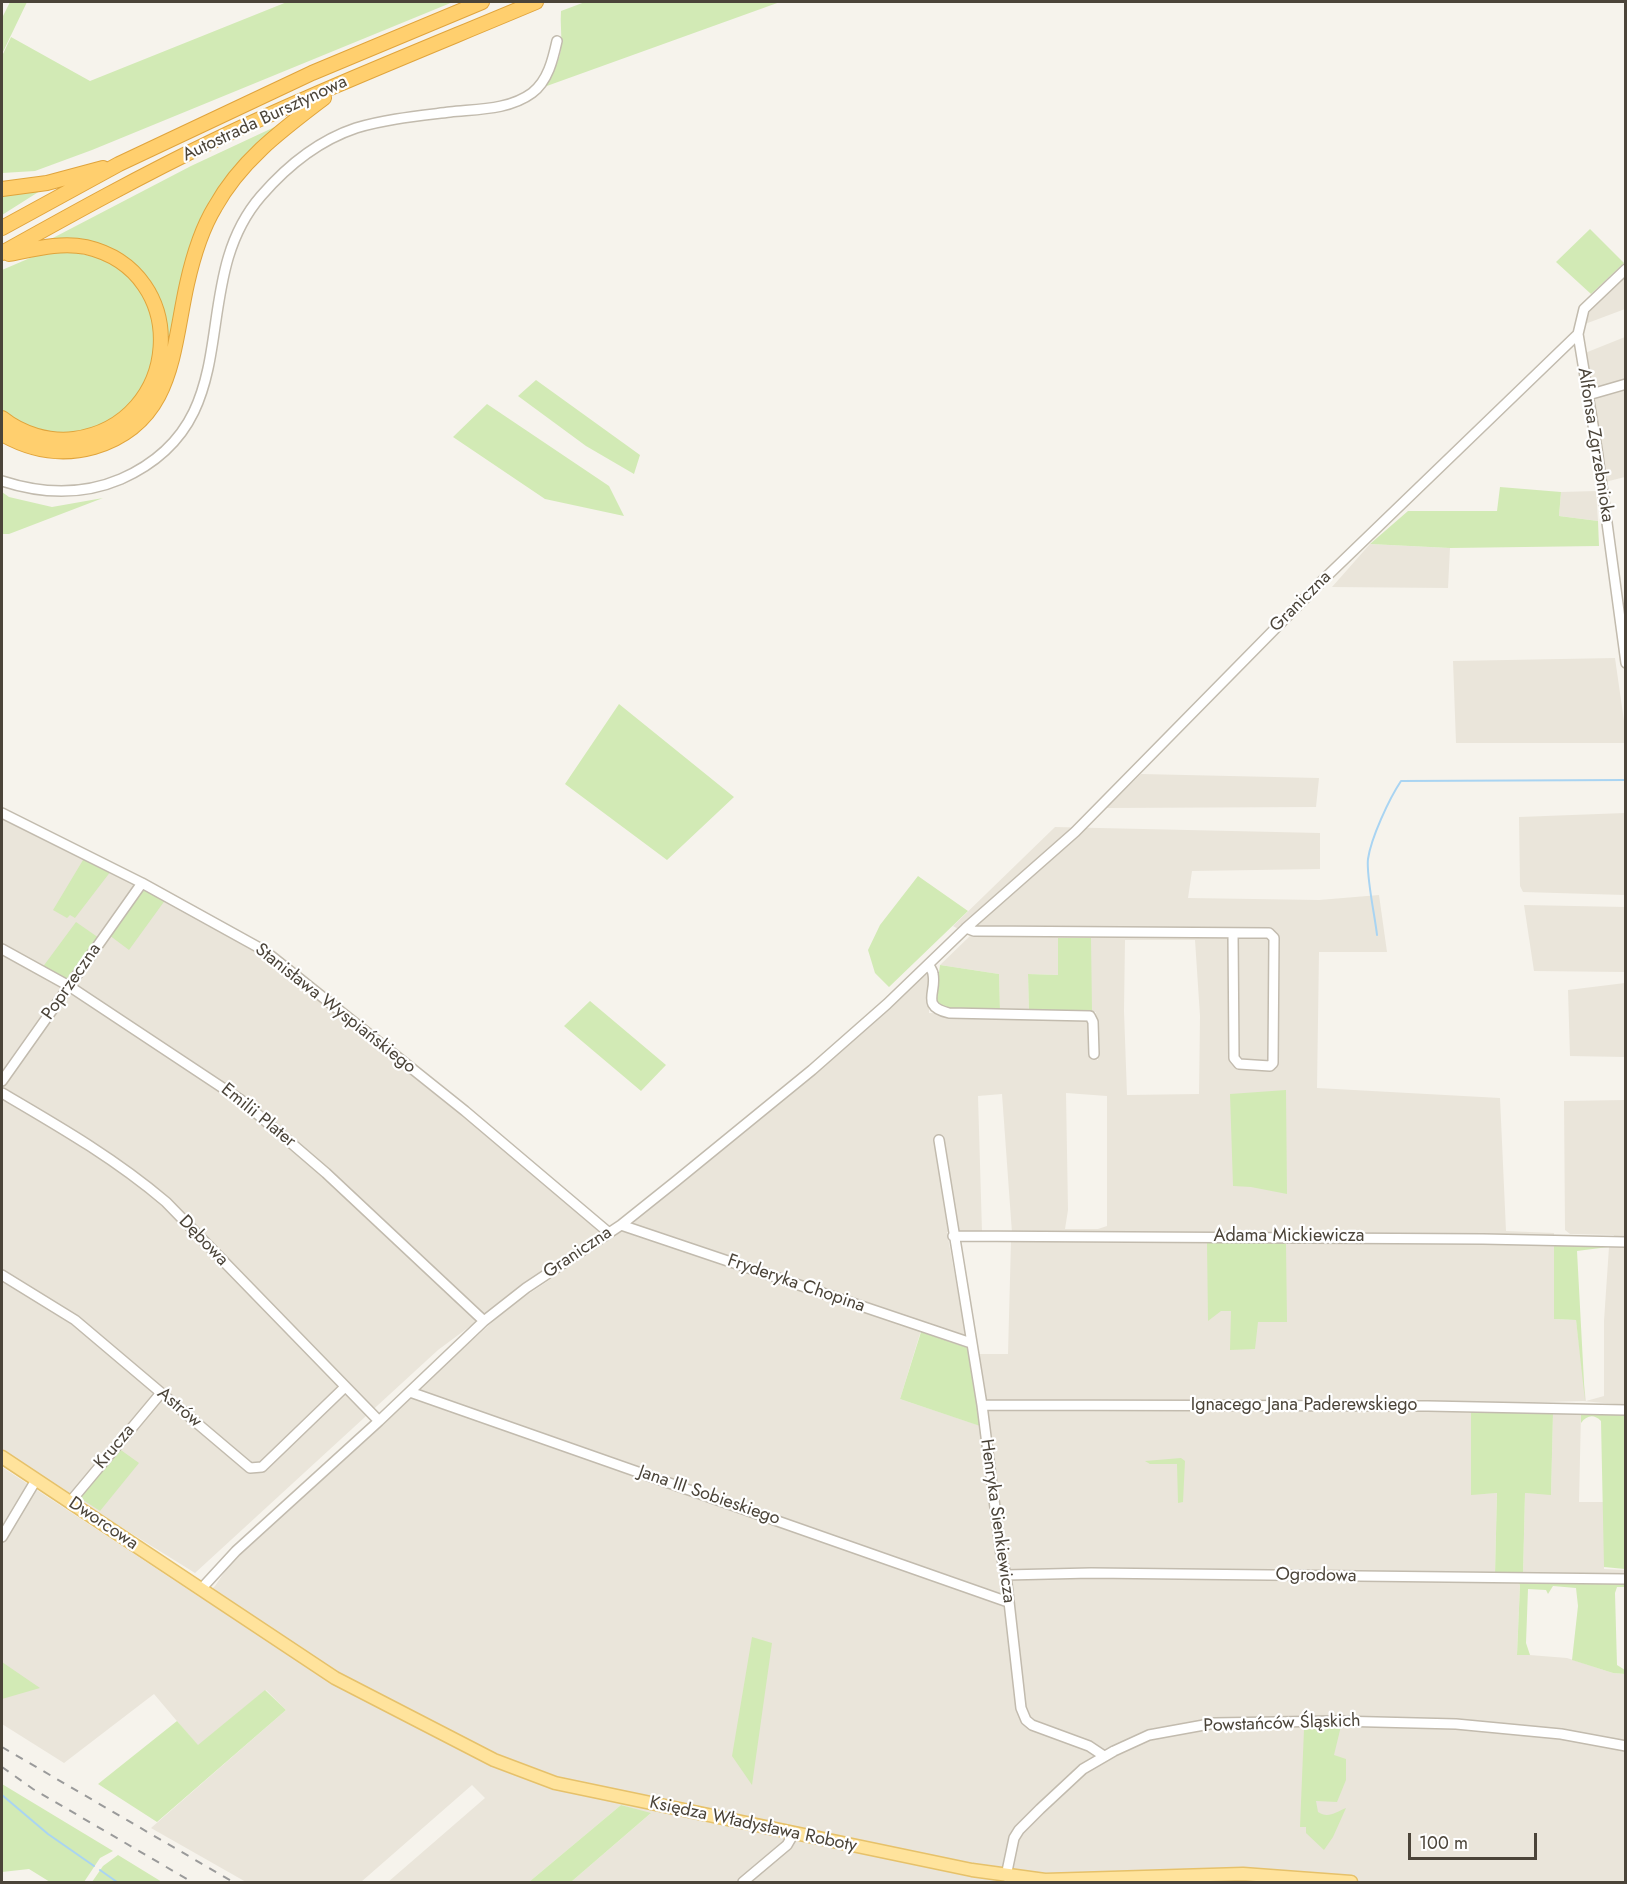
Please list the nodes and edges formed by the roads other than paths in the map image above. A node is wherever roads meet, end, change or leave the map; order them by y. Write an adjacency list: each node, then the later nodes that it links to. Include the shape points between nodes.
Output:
1 (482, 2): 5 (highway, Autostrada Bursztynowa, via 312,72)
2 (536, 2): 4 (highway, Autostrada Bursztynowa)
3 (557, 41): 15 (street, via 544,80 517,102 399,118 355,129 316,146 279,176 248,214 231,250 220,292 213,352 198,405 186,426 154,460 106,485 77,491 32,490)
4 (344, 82): 8 (highway, Autostrada Bursztynowa, via 215,140); 14 (highway, via 261,148 214,207 194,254 168,375 159,396 143,417 114,439 88,449 34,448)
5 (119, 164): 6 (highway, via 47,183); 7 (highway, Autostrada Bursztynowa)
6 (2, 189)
7 (2, 228)
8 (2, 254): 13 (highway, via 62,245 86,247 116,260 139,280 154,305 162,348 148,391 127,416 108,429 84,437 52,439 28,433)
9 (1626, 269): 10 (street, Graniczna, via 1584,309)
10 (1578, 334): 12 (street, Alfonsa Zgrzebnioka); 19 (street, Graniczna, via 1325,578 1075,832)
11 (1626, 384): 12 (street)
12 (1588, 394): 16 (street, Alfonsa Zgrzebnioka)
13 (2, 418)
14 (2, 434)
15 (2, 481)
16 (1626, 663)
17 (2, 813): 18 (street, Stanisława Wyspiańskiego)
18 (142, 883): 23 (street, Poprzeczna); 29 (street, Stanisława Wyspiańskiego, via 265,951)
19 (966, 928): 20 (street); 22 (street, Graniczna)
20 (1233, 933): 20 (street, via 1269,933 1274,939 1273,1063 1269,1066 1239,1064 1234,1058)
21 (2, 949): 23 (street, Emilii Plater)
22 (929, 965): 24 (street, via 933,975 932,1002 940,1011 1090,1016); 28 (street, Graniczna, via 812,1070)
23 (69, 987): 25 (street, Poprzeczna); 33 (street, Emilii Plater, via 259,1114)
24 (1094, 1054)
25 (2, 1081)
26 (2, 1093): 35 (street, Dębowa, via 136,1177)
27 (939, 1140): 30 (street, Henryka Sienkiewicza)
28 (621, 1225): 29 (street, Graniczna); 34 (street, Fryderyka Chopina)
29 (608, 1232): 33 (street, Graniczna)
30 (953, 1236): 31 (street, Adama Mickiewicza); 34 (street, Henryka Sienkiewicza)
31 (1626, 1242)
32 (2, 1275): 37 (street, Astrów, via 75,1320)
33 (484, 1322): 36 (street, Graniczna)
34 (971, 1343): 38 (street, Henryka Sienkiewicza)
35 (345, 1387): 37 (street, Astrów, via 257,1469 250,1468); 40 (street, Dębowa)
36 (410, 1392): 40 (street, Graniczna); 48 (street, Jana III Sobieskiego)
37 (161, 1393): 43 (street, Krucza)
38 (982, 1405): 39 (street, Ignacego Jana Paderewskiego); 45 (street, Henryka Sienkiewicza)
39 (1626, 1410)
40 (379, 1421): 47 (street, Graniczna, via 236,1551)
41 (2, 1457): 42 (main road, Dworcowa)
42 (36, 1480): 43 (main road, Dworcowa); 44 (street)
43 (70, 1502): 47 (main road, Dworcowa)
44 (2, 1537)
45 (1006, 1575): 46 (street, Ogrodowa); 48 (street, Henryka Sienkiewicza)
46 (1626, 1579)
47 (202, 1590): 51 (main road, Księdza Władysława Roboty, via 335,1678 494,1760 555,1783)
48 (1008, 1602): 50 (street, Henryka Sienkiewicza, via 1021,1708 1026,1720)
49 (1626, 1746): 50 (street, Powstańców Śląskich, via 1561,1734 1456,1724 1215,1723 1149,1735)
50 (1104, 1756): 52 (street, Powstańców Śląskich, via 1069,1781 1019,1830)
51 (794, 1833): 53 (main road, Księdza Władysława Roboty); 55 (street, via 787,1845)
52 (1006, 1876): 53 (main road, Księdza Władysława Roboty); 54 (main road, Księdza Władysława Roboty)
53 (992, 1878)
54 (1045, 1881): 56 (main road, Księdza Władysława Roboty, via 1243,1874)
55 (743, 1882)
56 (1351, 1882)

